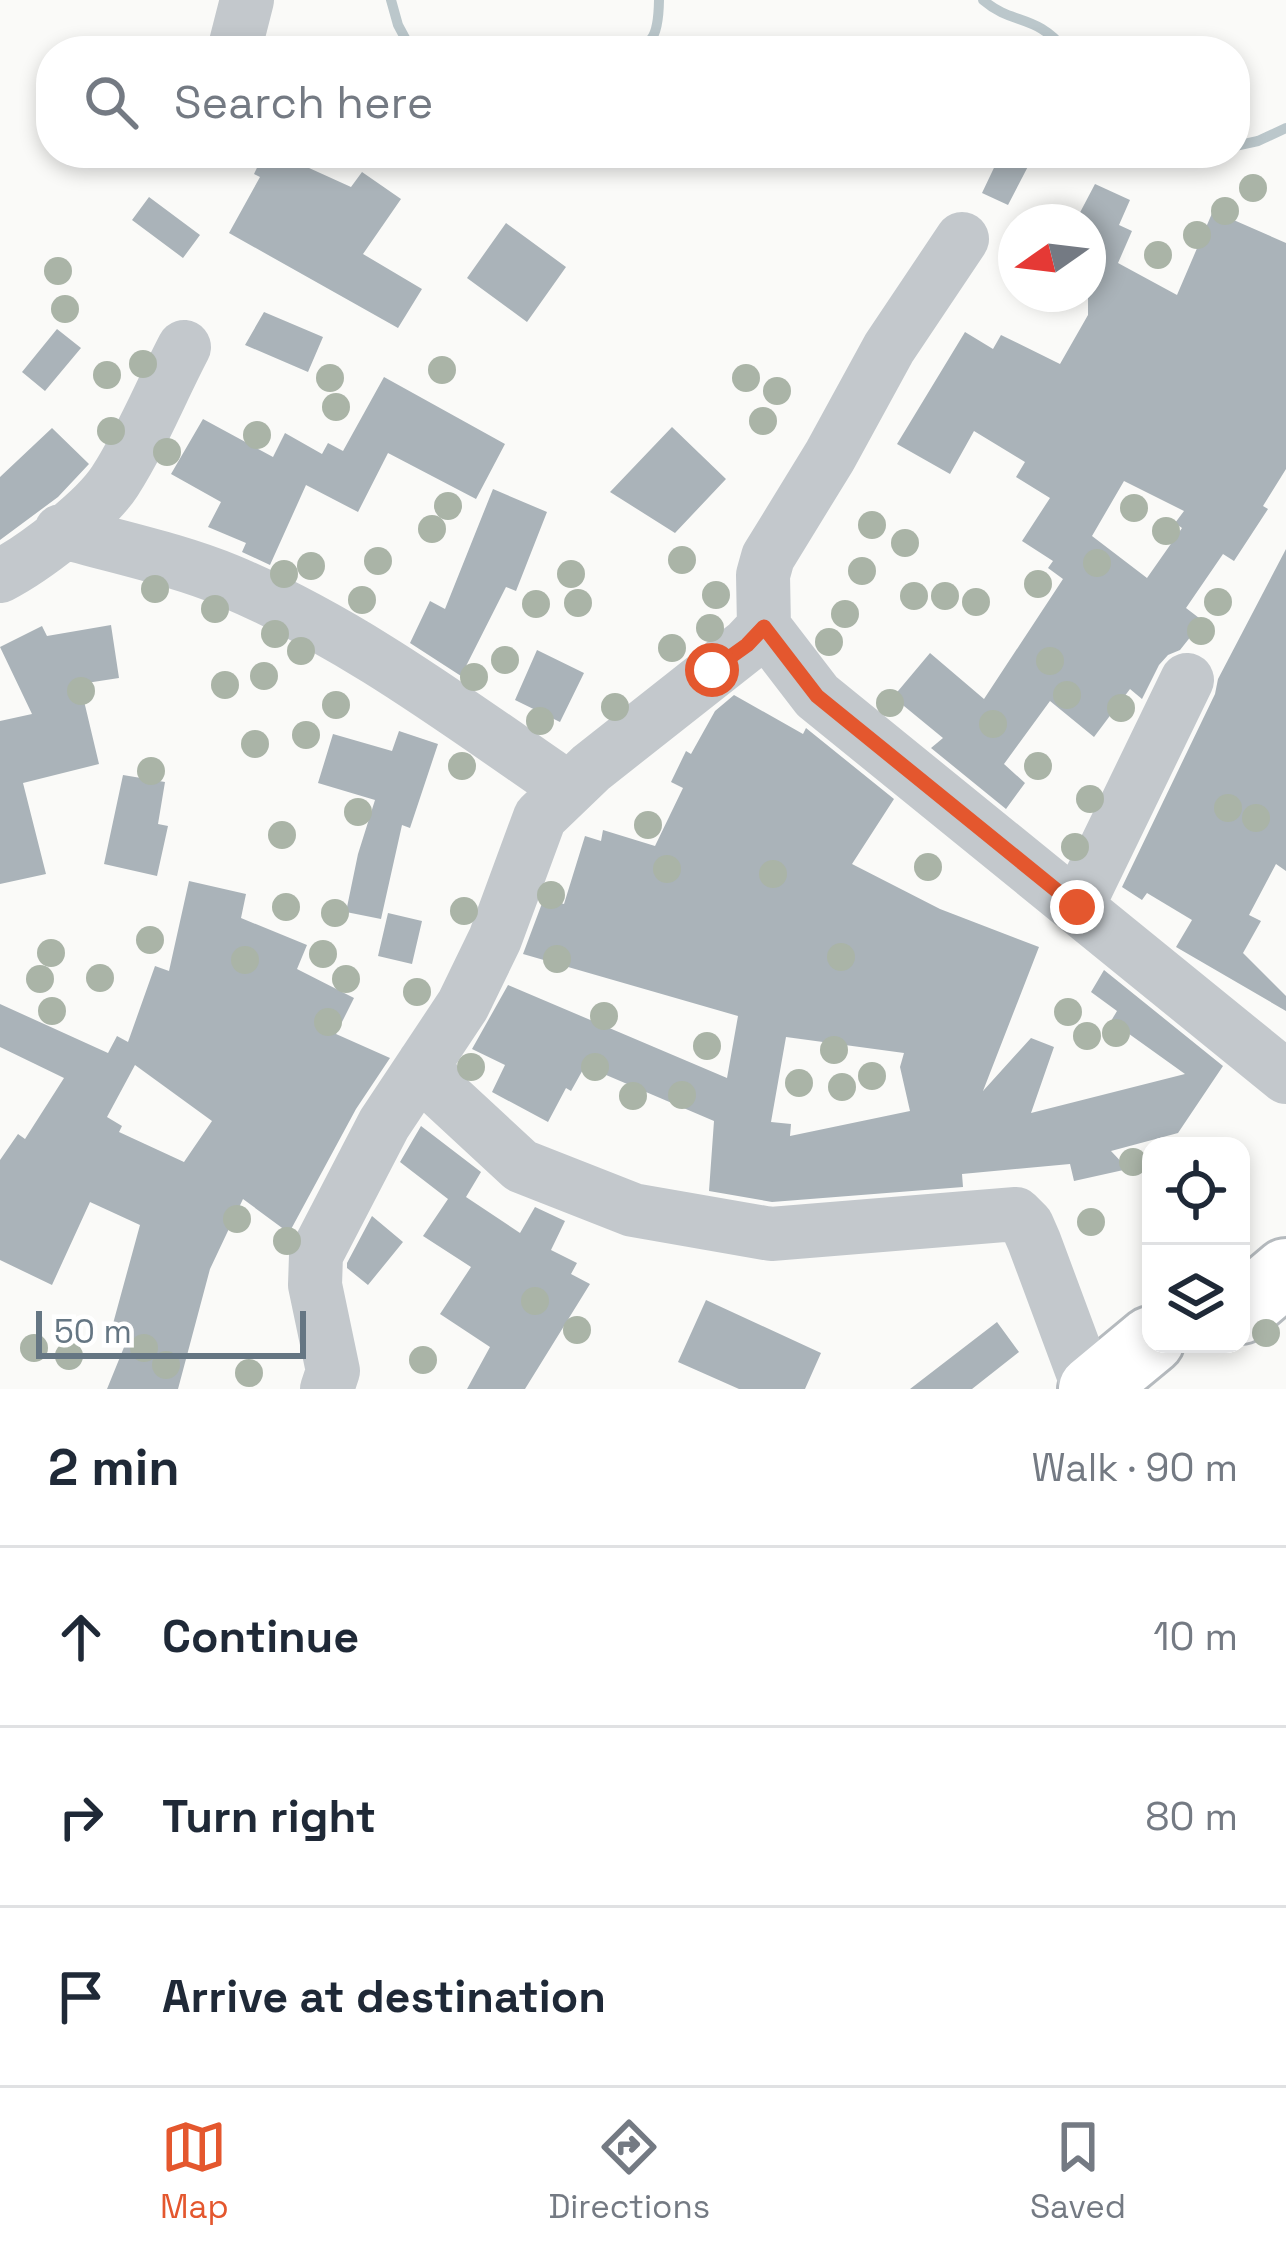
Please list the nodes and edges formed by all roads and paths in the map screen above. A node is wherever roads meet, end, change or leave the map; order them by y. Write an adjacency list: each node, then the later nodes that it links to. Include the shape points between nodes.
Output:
1 (247, 0): 2 (street)
2 (238, 36)
3 (962, 239): 7 (street, via 768,557)
4 (184, 347): 5 (street, via 114,484)
5 (61, 531): 6 (street); 9 (street, via 228,580 434,696)
6 (0, 576)
7 (764, 627): 9 (street); 10 (street, via 817,696)
8 (1186, 680): 10 (street)
9 (568, 788): 11 (street, via 540,817 495,939)
10 (1077, 907): 12 (street)
11 (425, 1062): 19 (street, via 316,1255 333,1371); 20 (street, via 440,1091 521,1166 633,1210 771,1234 1016,1214 1034,1241)
12 (1286, 1077)
13 (1286, 1228): 14 (main road)
14 (1250, 1258)
15 (1286, 1272): 16 (main road)
16 (1250, 1302)
17 (1142, 1347): 20 (main road)
18 (1190, 1353): 21 (main road)
19 (327, 1389)
20 (1090, 1389)
21 (1148, 1389)

